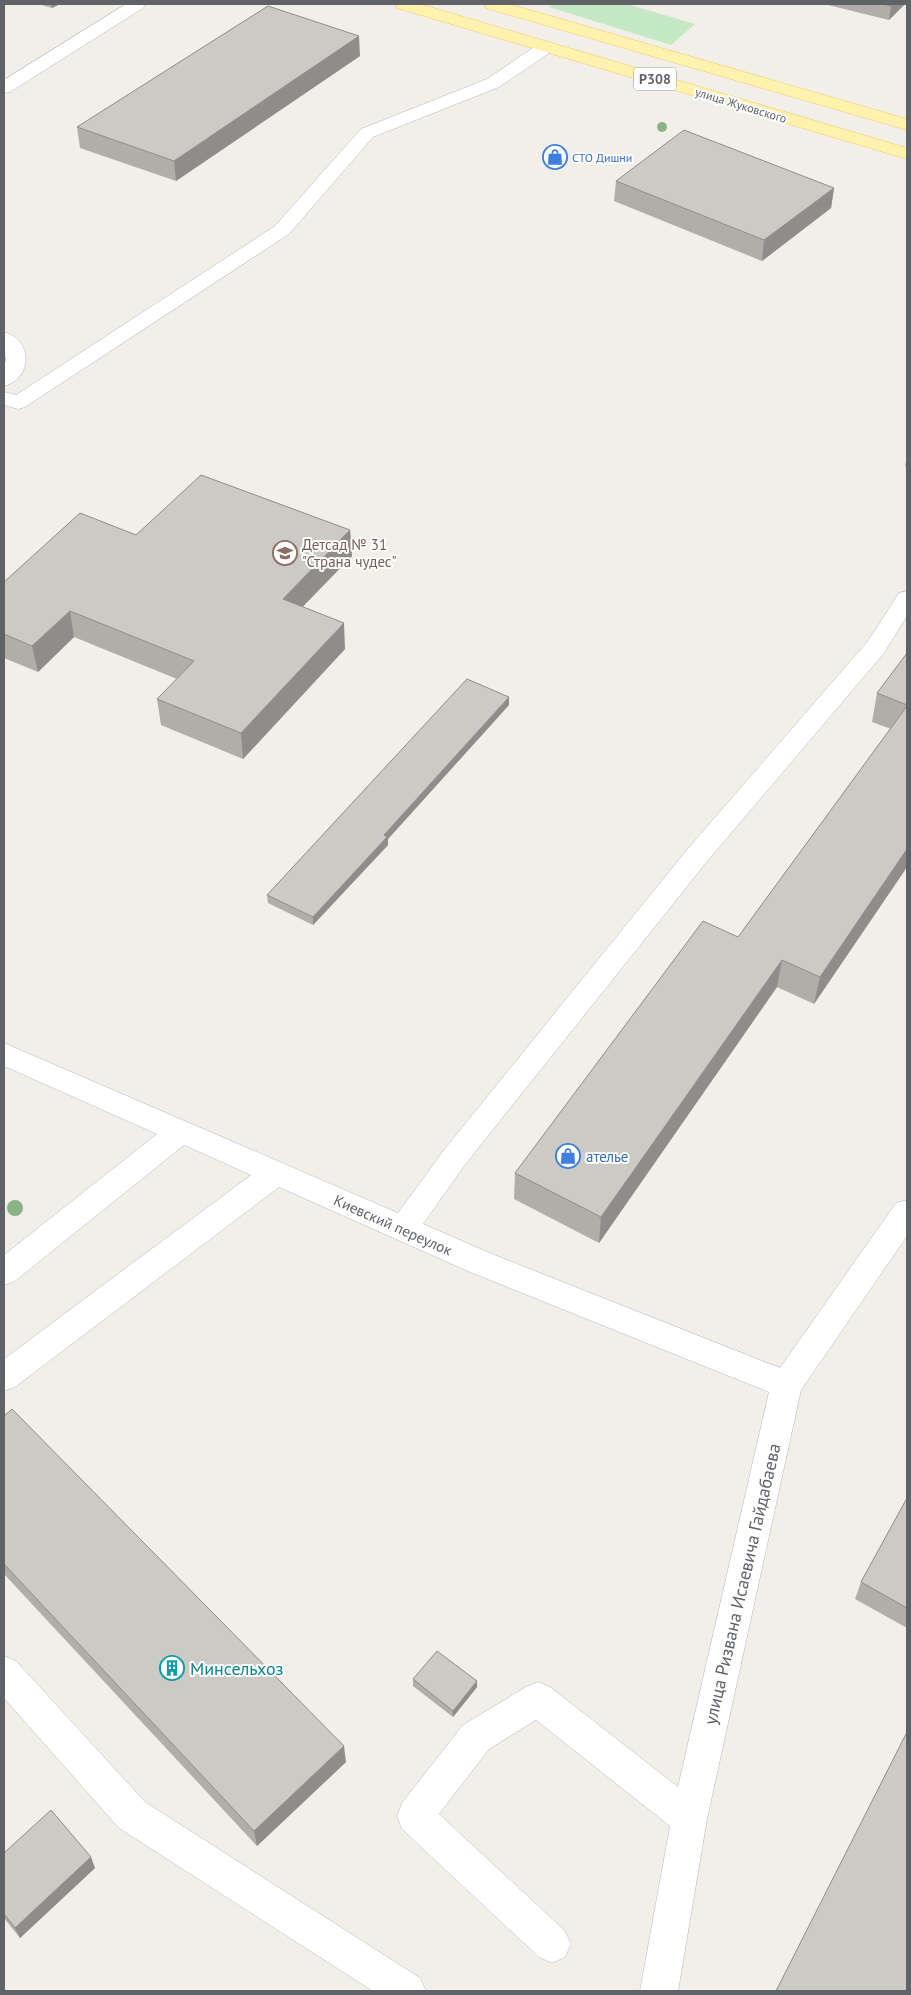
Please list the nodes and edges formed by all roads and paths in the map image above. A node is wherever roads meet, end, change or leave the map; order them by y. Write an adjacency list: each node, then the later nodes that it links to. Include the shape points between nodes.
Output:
1 (137, 4): 5 (street)
2 (403, 4): 4 (main road, улица Жуковского / P308)
3 (492, 4): 6 (main road, P308)
4 (546, 47): 7 (main road, улица Жуковского / P308); 10 (street, via 493,83 367,133 282,230 18,403)
5 (4, 88)
6 (907, 125)
7 (907, 154)
8 (4, 338): 9 (street, via 17,355 15,367)
9 (4, 380)
10 (4, 398)
11 (907, 598): 16 (street, via 876,647 695,858 454,1158)
12 (7, 1059): 13 (street, Киевский переулок)
13 (181, 1131): 14 (street, Киевский переулок); 17 (street)
14 (276, 1173): 16 (street, Киевский переулок); 18 (street)
15 (907, 1212): 19 (street, улица Ризвана Исаевича Гайдабаева)
16 (403, 1229): 19 (street, Киевский переулок)
17 (4, 1272)
18 (4, 1377)
19 (786, 1385): 21 (street, улица Ризвана Исаевича Гайдабаева)
20 (4, 1673): 23 (street, via 132,1815)
21 (689, 1819): 22 (street, via 538,1699 476,1737 415,1816); 24 (street, улица Ризвана Исаевича Гайдабаева)
22 (552, 1944)
23 (407, 1991)
24 (659, 1991)

